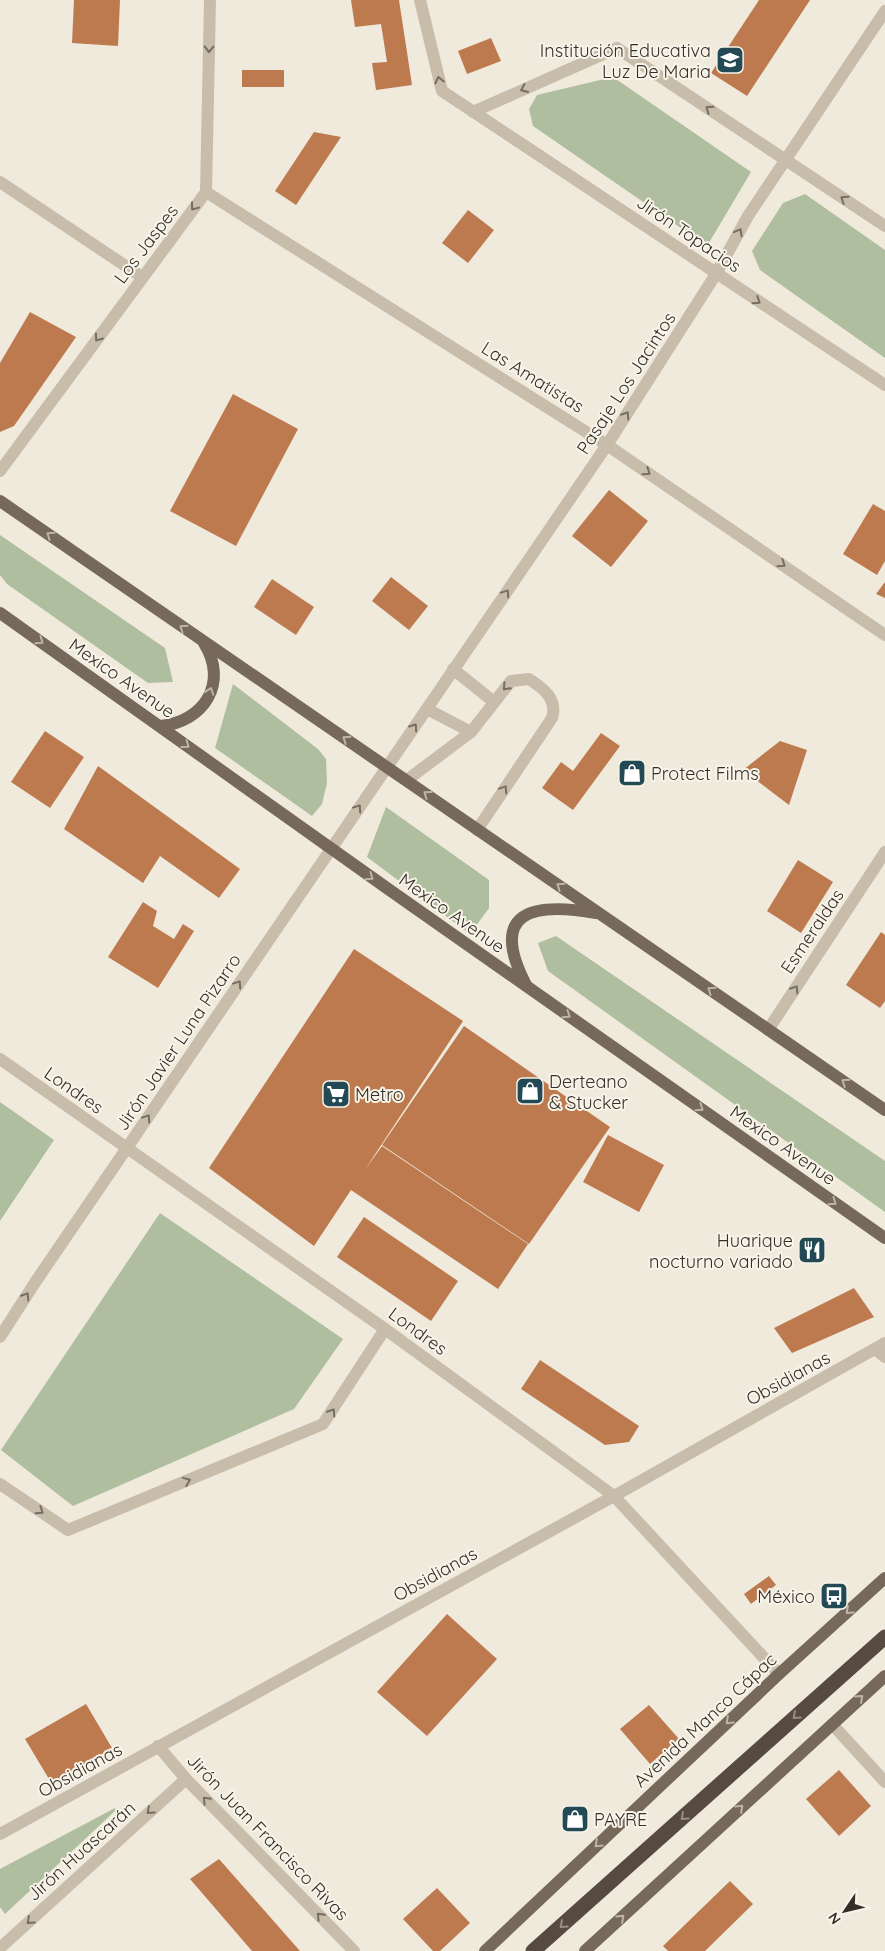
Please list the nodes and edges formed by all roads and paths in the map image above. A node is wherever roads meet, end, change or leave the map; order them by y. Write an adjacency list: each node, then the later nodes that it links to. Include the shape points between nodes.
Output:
1 (210, 0): 7 (street, one-way to 7)
2 (420, 0): 4 (street, Jirón Topacios, one-way to 2, via 442,91)
3 (885, 11): 5 (street, Pasaje Los Jacintos)
4 (473, 112): 5 (street, one-way to 4, via 617,48); 9 (street, Jirón Topacios)
5 (786, 160): 8 (street, one-way to 5); 9 (street, Pasaje Los Jacintos, one-way to 5, via 748,216)
6 (0, 182): 10 (street)
7 (206, 192): 10 (street, Los Jaspes, one-way to 10); 12 (street, Las Amatistas)
8 (885, 226)
9 (716, 274): 11 (street, Jirón Topacios, one-way to 11); 12 (street, Pasaje Los Jacintos, one-way to 9)
10 (142, 277): 13 (street, Los Jaspes, one-way to 13)
11 (885, 385)
12 (607, 445): 16 (street, Las Amatistas, one-way to 16); 18 (street, Pasaje Los Jacintos, one-way to 12)
13 (0, 471)
14 (0, 501): 17 (main road, one-way to 14)
15 (0, 613): 21 (main road, Mexico Avenue, one-way to 21)
16 (885, 634)
17 (203, 642): 21 (main road, one-way to 17, via 184,721 208,699 214,670); 23 (main road, one-way to 17)
18 (453, 669): 19 (street); 20 (street, Pasaje Los Jacintos)
19 (494, 702): 22 (street); 25 (street, one-way to 19, via 555,710 549,694 529,679 511,681)
20 (428, 710): 22 (street); 23 (street, Pasaje Los Jacintos, one-way to 20)
21 (160, 726): 26 (main road, Mexico Avenue, one-way to 26)
22 (471, 732): 24 (street)
23 (386, 767): 24 (main road); 26 (street, Jirón Javier Luna Pizarro, one-way to 23)
24 (407, 780): 25 (main road, one-way to 24)
25 (477, 830): 28 (main road, one-way to 25)
26 (331, 849): 29 (main road, Mexico Avenue, one-way to 29); 33 (street, Jirón Javier Luna Pizarro, one-way to 26)
27 (885, 852): 30 (street, Esmeraldas, one-way to 27)
28 (601, 914): 29 (main road, via 550,908 532,912 519,920 511,945 517,968); 30 (main road, one-way to 28)
29 (527, 987): 34 (main road, Mexico Avenue, one-way to 34)
30 (768, 1030): 32 (main road, one-way to 30)
31 (0, 1059): 33 (street, Londres)
32 (885, 1110)
33 (127, 1148): 35 (street, Londres); 36 (street, Jirón Javier Luna Pizarro, one-way to 33)
34 (885, 1238)
35 (385, 1329): 38 (street, one-way to 35, via 68,1530 323,1424); 39 (street, Londres)
36 (0, 1337)
37 (882, 1350): 39 (street, Obsidianas)
38 (0, 1484)
39 (614, 1496): 42 (street, Londres); 45 (street, Obsidianas)
40 (885, 1578): 42 (main road, Avenida Manco Cápac, one-way to 42)
41 (885, 1637): 52 (highway, one-way to 52)
42 (779, 1674): 51 (main road, Avenida Manco Cápac, one-way to 51)
43 (885, 1676): 44 (main road, one-way to 43)
44 (832, 1724): 47 (street); 53 (main road, one-way to 44)
45 (158, 1746): 46 (street, Jirón Juan Francisco Rivas); 48 (street, Obsidianas)
46 (186, 1779): 49 (street, Jirón Huascarán, one-way to 49); 50 (street, Jirón Juan Francisco Rivas, one-way to 46)
47 (885, 1782)
48 (0, 1834)
49 (0, 1948)
50 (354, 1951)
51 (485, 1951)
52 (534, 1951)
53 (585, 1951)

